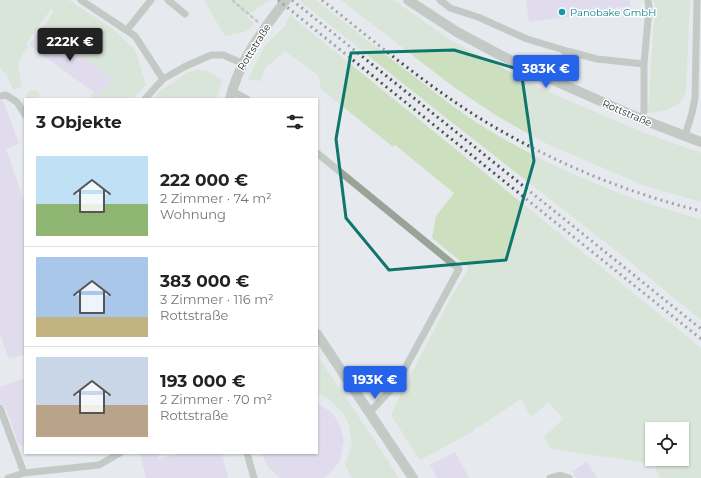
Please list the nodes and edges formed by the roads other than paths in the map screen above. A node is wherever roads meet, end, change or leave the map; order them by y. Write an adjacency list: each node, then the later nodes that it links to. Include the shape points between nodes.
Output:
1 (81, 0): 10 (lane)
2 (168, 0): 9 (lane)
3 (286, 0): 12 (street, Rottstraße)
4 (408, 0): 15 (street, Rottstraße, via 457,32)
5 (440, 0): 11 (lane, via 450,8 478,17 527,39)
6 (648, 0): 13 (lane)
7 (697, 0): 22 (lane, via 695,98)
8 (148, 1): 10 (lane)
9 (185, 14)
10 (127, 30): 14 (lane, via 135,36)
11 (567, 51): 13 (lane, via 597,59); 15 (lane)
12 (242, 63): 14 (lane, via 223,55 212,55); 16 (street, Rottstraße)
13 (644, 64): 21 (lane, via 644,111)
14 (163, 79): 18 (lane)
15 (555, 81): 21 (street, Rottstraße)
16 (231, 95): 19 (lane)
17 (0, 96): 20 (lane, via 6,95 17,102)
18 (145, 98)
19 (243, 98)
20 (24, 113)
21 (641, 119): 22 (street, Rottstraße)
22 (685, 136): 23 (street, Rottstraße)
23 (701, 142)
24 (318, 155): 27 (lane, via 459,269 397,382)
25 (318, 335): 27 (street)
26 (0, 408): 30 (lane)
27 (370, 412): 33 (street)
28 (118, 454): 30 (lane, via 99,465)
29 (247, 454): 32 (lane)
30 (24, 473): 31 (lane)
31 (8, 478)
32 (254, 478)
33 (413, 478)
34 (550, 478): 35 (lane, via 560,475)
35 (569, 478)

